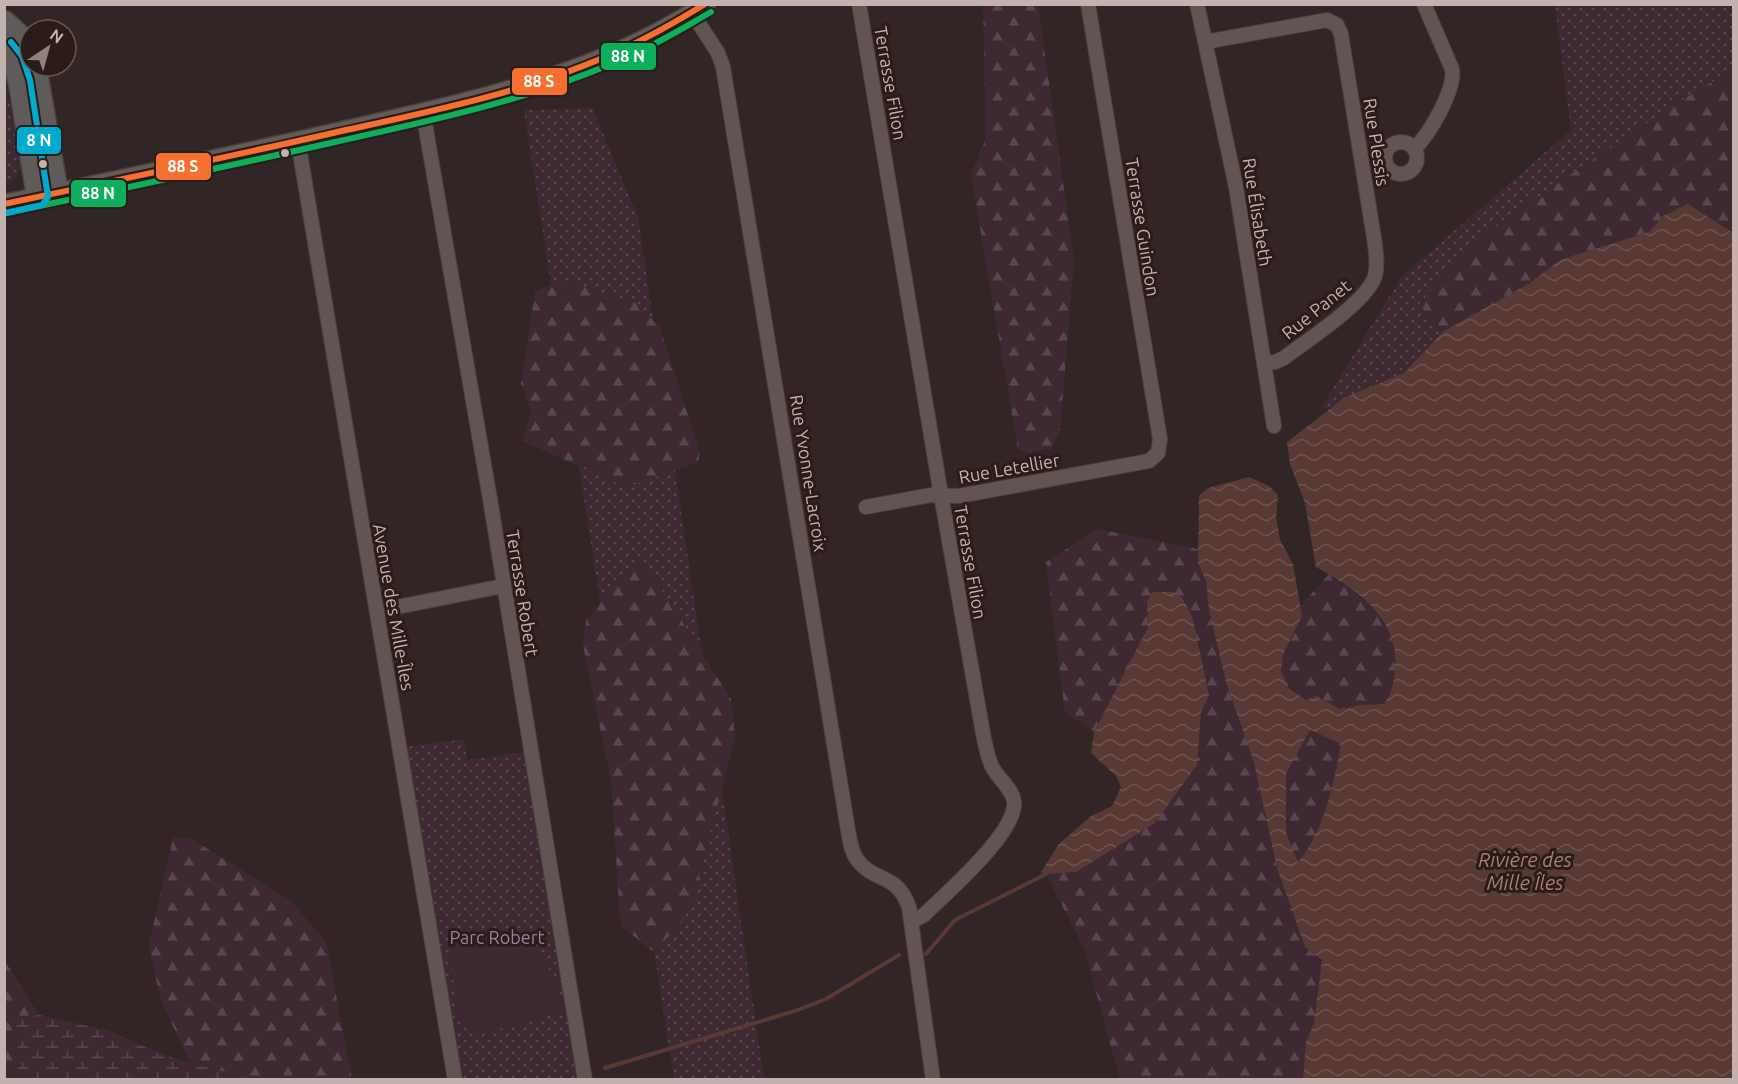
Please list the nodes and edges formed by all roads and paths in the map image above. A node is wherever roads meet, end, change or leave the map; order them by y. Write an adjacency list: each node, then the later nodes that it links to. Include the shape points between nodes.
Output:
1 (859, 4): 20 (street, Terrasse Filion)
2 (1088, 4): 19 (street, Terrasse Guindon, via 1160,439)
3 (1197, 4): 8 (street, Rue Élisabeth)
4 (1424, 4): 13 (street, via 1454,76 1428,133)
5 (699, 9): 11 (main road, via 624,49 563,74); 24 (street, Rue Yvonne-Lacroix, via 723,67 850,841 861,864 899,888)
6 (4, 22): 7 (highway)
7 (18, 36)
8 (1205, 42): 16 (street, Rue Plessis, via 1320,21 1335,22 1341,34); 17 (street, Rue Élisabeth, via 1231,158)
9 (4, 46): 14 (highway, via 14,60 21,83)
10 (35, 78): 14 (highway)
11 (423, 112): 12 (main road); 22 (street, Terrasse Robert)
12 (298, 141): 14 (main road); 23 (street, Avenue des Mille-Îles)
13 (1414, 149)
14 (47, 195): 15 (main road)
15 (4, 204)
16 (1376, 268): 17 (street, Rue Panet, via 1368,289 1343,312 1284,358)
17 (1264, 363): 18 (street, Rue Élisabeth)
18 (1274, 426)
19 (1156, 456): 20 (street, Rue Letellier, via 1144,462 982,492)
20 (941, 495): 21 (street, Rue Letellier); 24 (street, Terrasse Filion, via 986,749 1014,803 1008,825 982,857 924,915)
21 (866, 507)
22 (503, 586): 23 (street); 26 (street, Terrasse Robert)
23 (377, 611): 25 (street, Avenue des Mille-Îles)
24 (912, 921): 27 (street)
25 (455, 1080)
26 (585, 1080)
27 (933, 1080)

